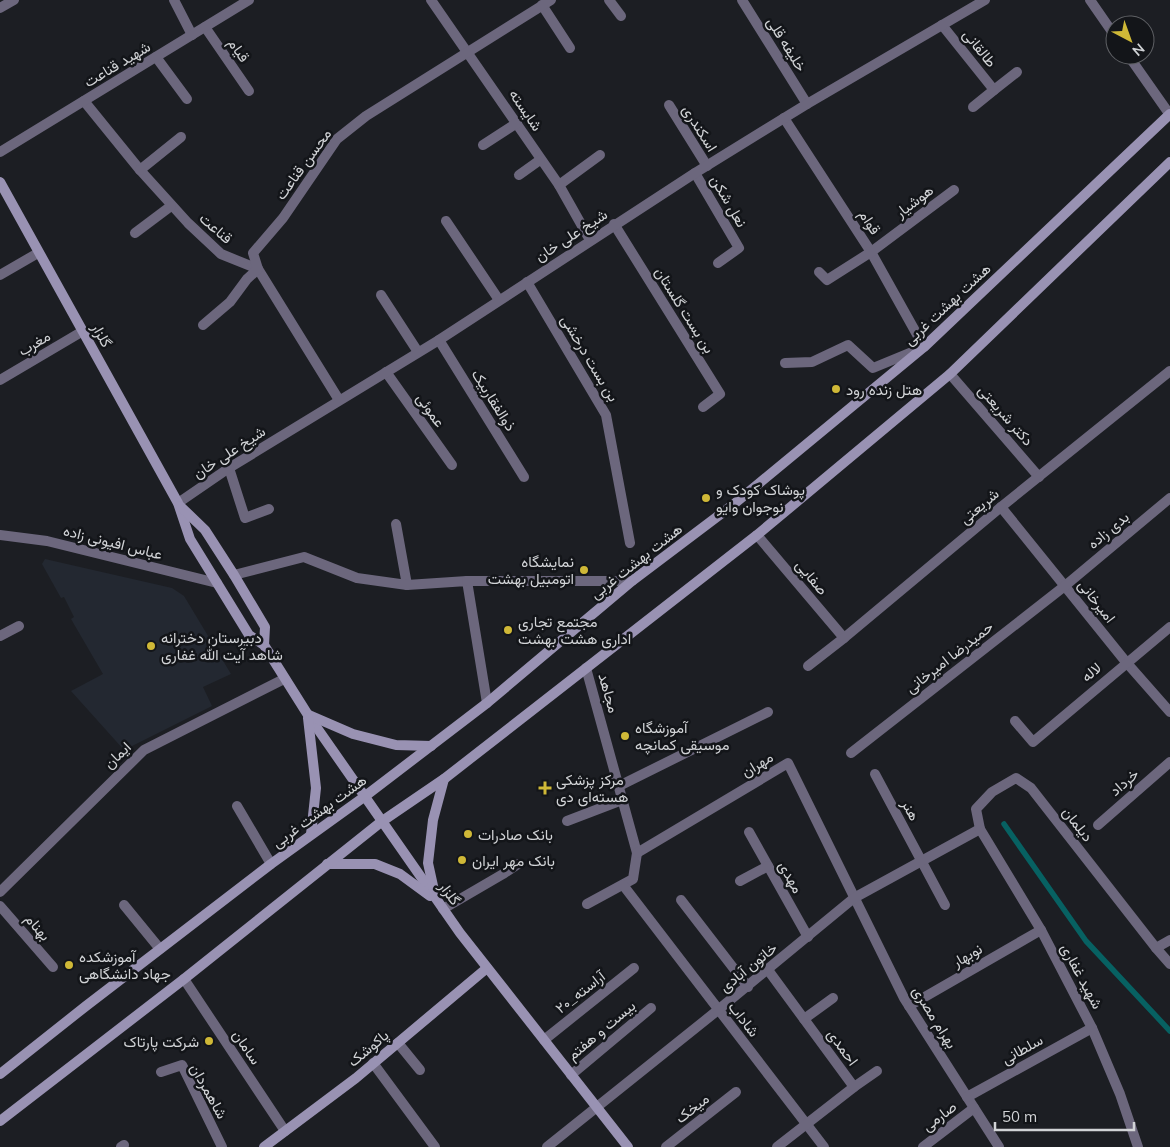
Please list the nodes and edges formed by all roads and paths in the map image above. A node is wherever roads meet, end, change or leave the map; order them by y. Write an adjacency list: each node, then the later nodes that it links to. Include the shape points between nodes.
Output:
1 (14, 0): 10 (street)
2 (174, 0): 15 (street)
3 (249, 0): 14 (street, شهید قناعت)
4 (431, 0): 17 (street, شایسته)
5 (609, 0): 11 (street)
6 (742, 0): 25 (street, خلیفه قلی)
7 (985, 0): 13 (street, شیخ علی خان)
8 (1090, 0): 12 (street)
9 (546, 3): 16 (street); 17 (street)
10 (0, 8)
11 (620, 16)
12 (1105, 22)
13 (942, 25): 21 (street, طالقانی); 25 (street, شیخ علی خان)
14 (205, 27): 15 (street, شهید قناعت); 22 (street, قیام)
15 (192, 35): 18 (street, شهید قناعت)
16 (570, 48)
17 (468, 51): 30 (street, شایسته); 52 (street, محسن قناعت, via 366,116 337,139 283,218 253,253)
18 (156, 57): 23 (street); 24 (street, شهید قناعت)
19 (1135, 65): 28 (street)
20 (1017, 72): 21 (street, طالقانی)
21 (994, 90): 27 (street, طالقانی)
22 (249, 91)
23 (187, 99)
24 (84, 101): 33 (street, شهید قناعت); 38 (street, قناعت)
25 (807, 104): 29 (street, شیخ علی خان)
26 (669, 105): 37 (street, اسکندری)
27 (973, 107)
28 (1170, 114): 61 (main road, هشت بهشت غربی)
29 (784, 118): 37 (street, شیخ علی خان); 49 (street, قوام)
30 (517, 123): 32 (street); 35 (street, شایسته)
31 (181, 137): 38 (street)
32 (483, 146)
33 (0, 152)
34 (600, 155): 42 (street)
35 (540, 160): 40 (street); 42 (street, شایسته)
36 (1170, 162): 66 (main road)
37 (707, 166): 39 (street, شیخ علی خان)
38 (140, 170): 44 (street, قناعت)
39 (695, 172): 46 (street, شیخ علی خان); 51 (street, نعل شکن, via 739,248)
40 (519, 175)
41 (0, 182): 50 (main road, گلزار)
42 (559, 185): 48 (street, شایسته)
43 (954, 190): 49 (street, هوشیار)
44 (171, 206): 47 (street); 52 (street, قناعت, via 221,254)
45 (446, 221): 57 (street)
46 (614, 224): 48 (street, شیخ علی خان); 69 (street, بن بست گلستان, via 720,394)
47 (135, 233)
48 (590, 240): 55 (street, شیخ علی خان)
49 (871, 252): 53 (street, هوشیار, via 827,280); 61 (street, قوام)
50 (38, 253): 54 (street); 59 (main road, گلزار)
51 (718, 263)
52 (258, 269): 58 (street, via 230,302); 68 (street)
53 (819, 272)
54 (0, 275)
55 (527, 282): 57 (street, شیخ علی خان); 81 (street, بن بست درخشی, via 606,415)
56 (381, 295): 62 (street)
57 (498, 300): 60 (street, شیخ علی خان)
58 (203, 326)
59 (83, 331): 67 (street, مغرب); 75 (main road, گلزار)
60 (439, 340): 62 (street, شیخ علی خان); 72 (street, ذوالفقاربیک)
61 (924, 347): 63 (street, via 873,368 848,345 812,362); 84 (main road, هشت بهشت غربی, via 734,504)
62 (418, 352): 65 (street, شیخ علی خان)
63 (785, 363)
64 (1170, 371): 73 (street, شریعتی)
65 (386, 372): 68 (street, شیخ علی خان); 70 (street, عموئی)
66 (950, 374): 73 (street, دکتر شریعتی); 80 (main road)
67 (0, 380)
68 (339, 400): 71 (street, شیخ علی خان)
69 (703, 406)
70 (452, 465)
71 (229, 468): 75 (street, شیخ علی خان); 77 (street, via 246,518)
72 (524, 477)
73 (1039, 477): 76 (street, شریعتی)
74 (1170, 498): 87 (street, بدی زاده)
75 (178, 503): 82 (main road, گلزار, via 205,530); 85 (main road, گلزار, via 190,539)
76 (1001, 507): 87 (street, امیرخانی); 91 (street, شریعتی)
77 (269, 509)
78 (396, 524): 86 (street)
79 (0, 535): 85 (street, عباس افیونی زاده, via 47,541)
80 (757, 535): 91 (street, صفایی); 95 (main road)
81 (630, 543)
82 (234, 575): 86 (street, via 304,558 357,578); 92 (main road, گلزار, via 264,626)
83 (468, 581): 84 (street); 86 (street); 97 (street)
84 (632, 581): 97 (main road, هشت بهشت غربی)
85 (217, 583): 92 (main road, گلزار, via 249,635)
86 (407, 585)
87 (1066, 585): 93 (street, امیرخانی); 103 (street, حمیدرضا امیرخانی)
88 (19, 626): 90 (street)
89 (1170, 627): 93 (street, لاله)
90 (0, 636)
91 (844, 638): 94 (street, شریعتی)
92 (264, 645): 96 (main road, گلزار)
93 (1126, 662): 99 (street, امیرخانی); 101 (street, لاله, via 1033,742)
94 (808, 666)
95 (586, 668): 106 (main road); 107 (street, مجاهد)
96 (284, 678): 100 (main road, گلزار); 125 (street, ایمان, via 144,750)
97 (487, 703): 102 (main road, هشت بهشت غربی)
98 (768, 712): 107 (street)
99 (1170, 712)
100 (308, 715): 102 (main road, via 353,734 396,745); 108 (main road, گلزار); 116 (main road, via 316,788)
101 (1015, 721)
102 (431, 746): 108 (main road, هشت بهشت غربی)
103 (851, 753)
104 (1170, 762): 113 (street, خرداد)
105 (875, 774): 118 (street, هنر)
106 (444, 778): 112 (main road); 129 (main road, via 433,820 428,863)
107 (619, 786): 109 (street, مجاهد)
108 (364, 797): 112 (main road, گلزار); 116 (main road, هشت بهشت غربی)
109 (622, 800): 111 (street); 117 (street, مجاهد)
110 (237, 806): 119 (street)
111 (567, 821)
112 (381, 822): 120 (main road); 129 (main road, گلزار)
113 (1098, 825)
114 (980, 829): 118 (street, خاتون آبادی); 133 (street, شهید غفاری); 136 (street, دیلمان, via 976,809 992,792 1016,778 1031,788)
115 (749, 832): 122 (street, مهدی)
116 (311, 834): 119 (main road, هشت بهشت غربی)
117 (637, 853): 124 (street, مجاهد, via 633,879); 126 (street, مهران, via 788,763)
118 (921, 861): 126 (street, خاتون آبادی); 130 (street, هنر)
119 (271, 864): 137 (main road, هشت بهشت غربی)
120 (327, 864): 129 (main road, via 374,864 400,874); 143 (main road)
121 (518, 864): 129 (street)
122 (768, 866): 123 (street); 134 (street, مهدی)
123 (740, 881)
124 (623, 885): 128 (street); 148 (street, شاداب)
125 (0, 892)
126 (854, 898): 134 (street, خاتون آبادی); 146 (street, بهرام مصری)
127 (682, 900): 144 (street, شاداب)
128 (587, 904)
129 (439, 905): 140 (main road, گلزار)
130 (945, 905)
131 (0, 906): 139 (street, بهنام)
132 (124, 906): 137 (street)
133 (1040, 930): 146 (street, نوبهار); 150 (street, شهید غفاری)
134 (808, 937): 142 (street, خاتون آبادی)
135 (1170, 940): 136 (street)
136 (1156, 948): 138 (street, دیلمان)
137 (160, 949): 157 (main road, هشت بهشت غربی)
138 (1170, 964)
139 (53, 967)
140 (487, 968): 151 (main road, گلزار); 152 (main road, پاکوشک)
141 (634, 968): 151 (street, ۲۰_آراسته)
142 (768, 970): 144 (street, خاتون آبادی); 149 (street, احمدی)
143 (184, 979): 164 (main road); 166 (street, سامان)
144 (748, 986): 148 (street, خاتون آبادی)
145 (833, 998): 149 (street)
146 (909, 1006): 161 (street, بهرام مصری)
147 (651, 1008): 158 (street, بیست و هفتم)
148 (718, 1010): 162 (street, خاتون آبادی); 165 (street, شاداب)
149 (804, 1019): 159 (street, احمدی)
150 (1092, 1028): 161 (street, سلطانی); 177 (street, شهید غفاری)
151 (544, 1040): 158 (main road, گلزار)
152 (398, 1043): 153 (main road, پاکوشک); 154 (street)
153 (373, 1063): 166 (main road, پاکوشک); 169 (street)
154 (420, 1070)
155 (877, 1071): 159 (street)
156 (161, 1072): 167 (street, شاهمردان, via 182,1065)
157 (0, 1074)
158 (571, 1075): 162 (main road, گلزار)
159 (854, 1087): 165 (street, احمدی)
160 (736, 1092): 172 (street, میخک)
161 (967, 1097): 163 (street, بهرام مصری)
162 (597, 1108): 170 (street, خاتون آبادی); 171 (main road, گلزار)
163 (974, 1108): 175 (street, صارمی); 176 (street, بهرام مصری)
164 (0, 1121)
165 (805, 1124): 173 (street, احمدی); 174 (street, شاداب)
166 (285, 1131): 168 (main road, پاکوشک)
167 (222, 1147)
168 (264, 1147)
169 (435, 1147)
170 (547, 1147)
171 (628, 1147)
172 (666, 1147)
173 (777, 1147)
174 (824, 1147)
175 (922, 1147)
176 (999, 1147)
177 (1138, 1147)

